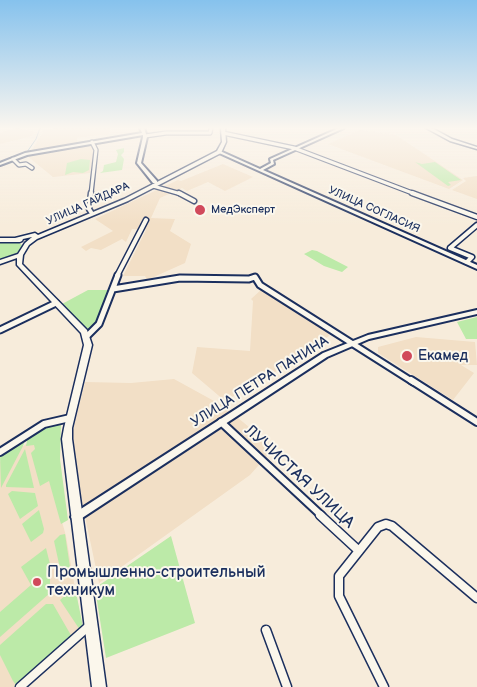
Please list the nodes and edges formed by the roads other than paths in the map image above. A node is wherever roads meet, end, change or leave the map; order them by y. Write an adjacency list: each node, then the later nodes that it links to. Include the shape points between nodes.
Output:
1 (13, 160): 9 (street)
2 (95, 160): 13 (street)
3 (140, 160): 11 (main road)
4 (198, 160): 11 (main road, УЛИЦА ГАЙДАРА)
5 (204, 160): 11 (main road, УЛИЦА ГАЙДАРА)
6 (237, 160): 10 (main road, УЛИЦА СОГЛАСИЯ)
7 (271, 160): 10 (main road, via 273,163)
8 (326, 160): 14 (street)
9 (32, 168)
10 (260, 170): 22 (main road, УЛИЦА СОГЛАСИЯ)
11 (154, 184): 12 (street); 13 (main road, УЛИЦА ГАЙДАРА); 19 (main road, УЛИЦА ГАЙДАРА, via 96,214 35,238)
12 (194, 201)
13 (91, 212): 17 (main road, УЛИЦА ГАЙДАРА)
14 (477, 217)
15 (146, 220): 25 (street)
16 (477, 225): 22 (street, УЛИЦА СОГЛАСИЯ, via 450,248 472,257)
17 (17, 239): 18 (main road, УЛИЦА ГАЙДАРА); 19 (main road, via 24,242)
18 (1, 240)
19 (25, 247): 20 (main road)
20 (20, 255): 21 (main road); 24 (main road, via 18,263)
21 (0, 262): 24 (main road, via 13,263)
22 (466, 262): 23 (main road, УЛИЦА СОГЛАСИЯ)
23 (477, 267)
24 (24, 270): 26 (main road)
25 (113, 289): 29 (street, via 99,324); 30 (street, via 180,278 249,280 255,277 260,285)
26 (56, 303): 28 (street); 29 (main road)
27 (477, 312): 30 (main road, УЛИЦА ПЕТРА ПАНИНА)
28 (0, 330)
29 (86, 337): 31 (main road, via 87,354)
30 (351, 343): 32 (main road, УЛИЦА ПЕТРА ПАНИНА, via 321,357); 33 (street)
31 (70, 418): 34 (street, via 44,424); 35 (main road, via 67,439)
32 (221, 422): 35 (main road, УЛИЦА ПЕТРА ПАНИНА); 36 (street, ЛУЧИСТАЯ УЛИЦА)
33 (477, 422)
34 (0, 452)
35 (76, 517): 38 (main road)
36 (359, 551): 37 (street, via 380,525 392,526); 43 (street, via 339,576 339,596)
37 (477, 598)
38 (91, 625): 40 (street); 41 (main road)
39 (266, 630): 42 (street)
40 (20, 687)
41 (99, 687)
42 (287, 687)
43 (384, 687)

